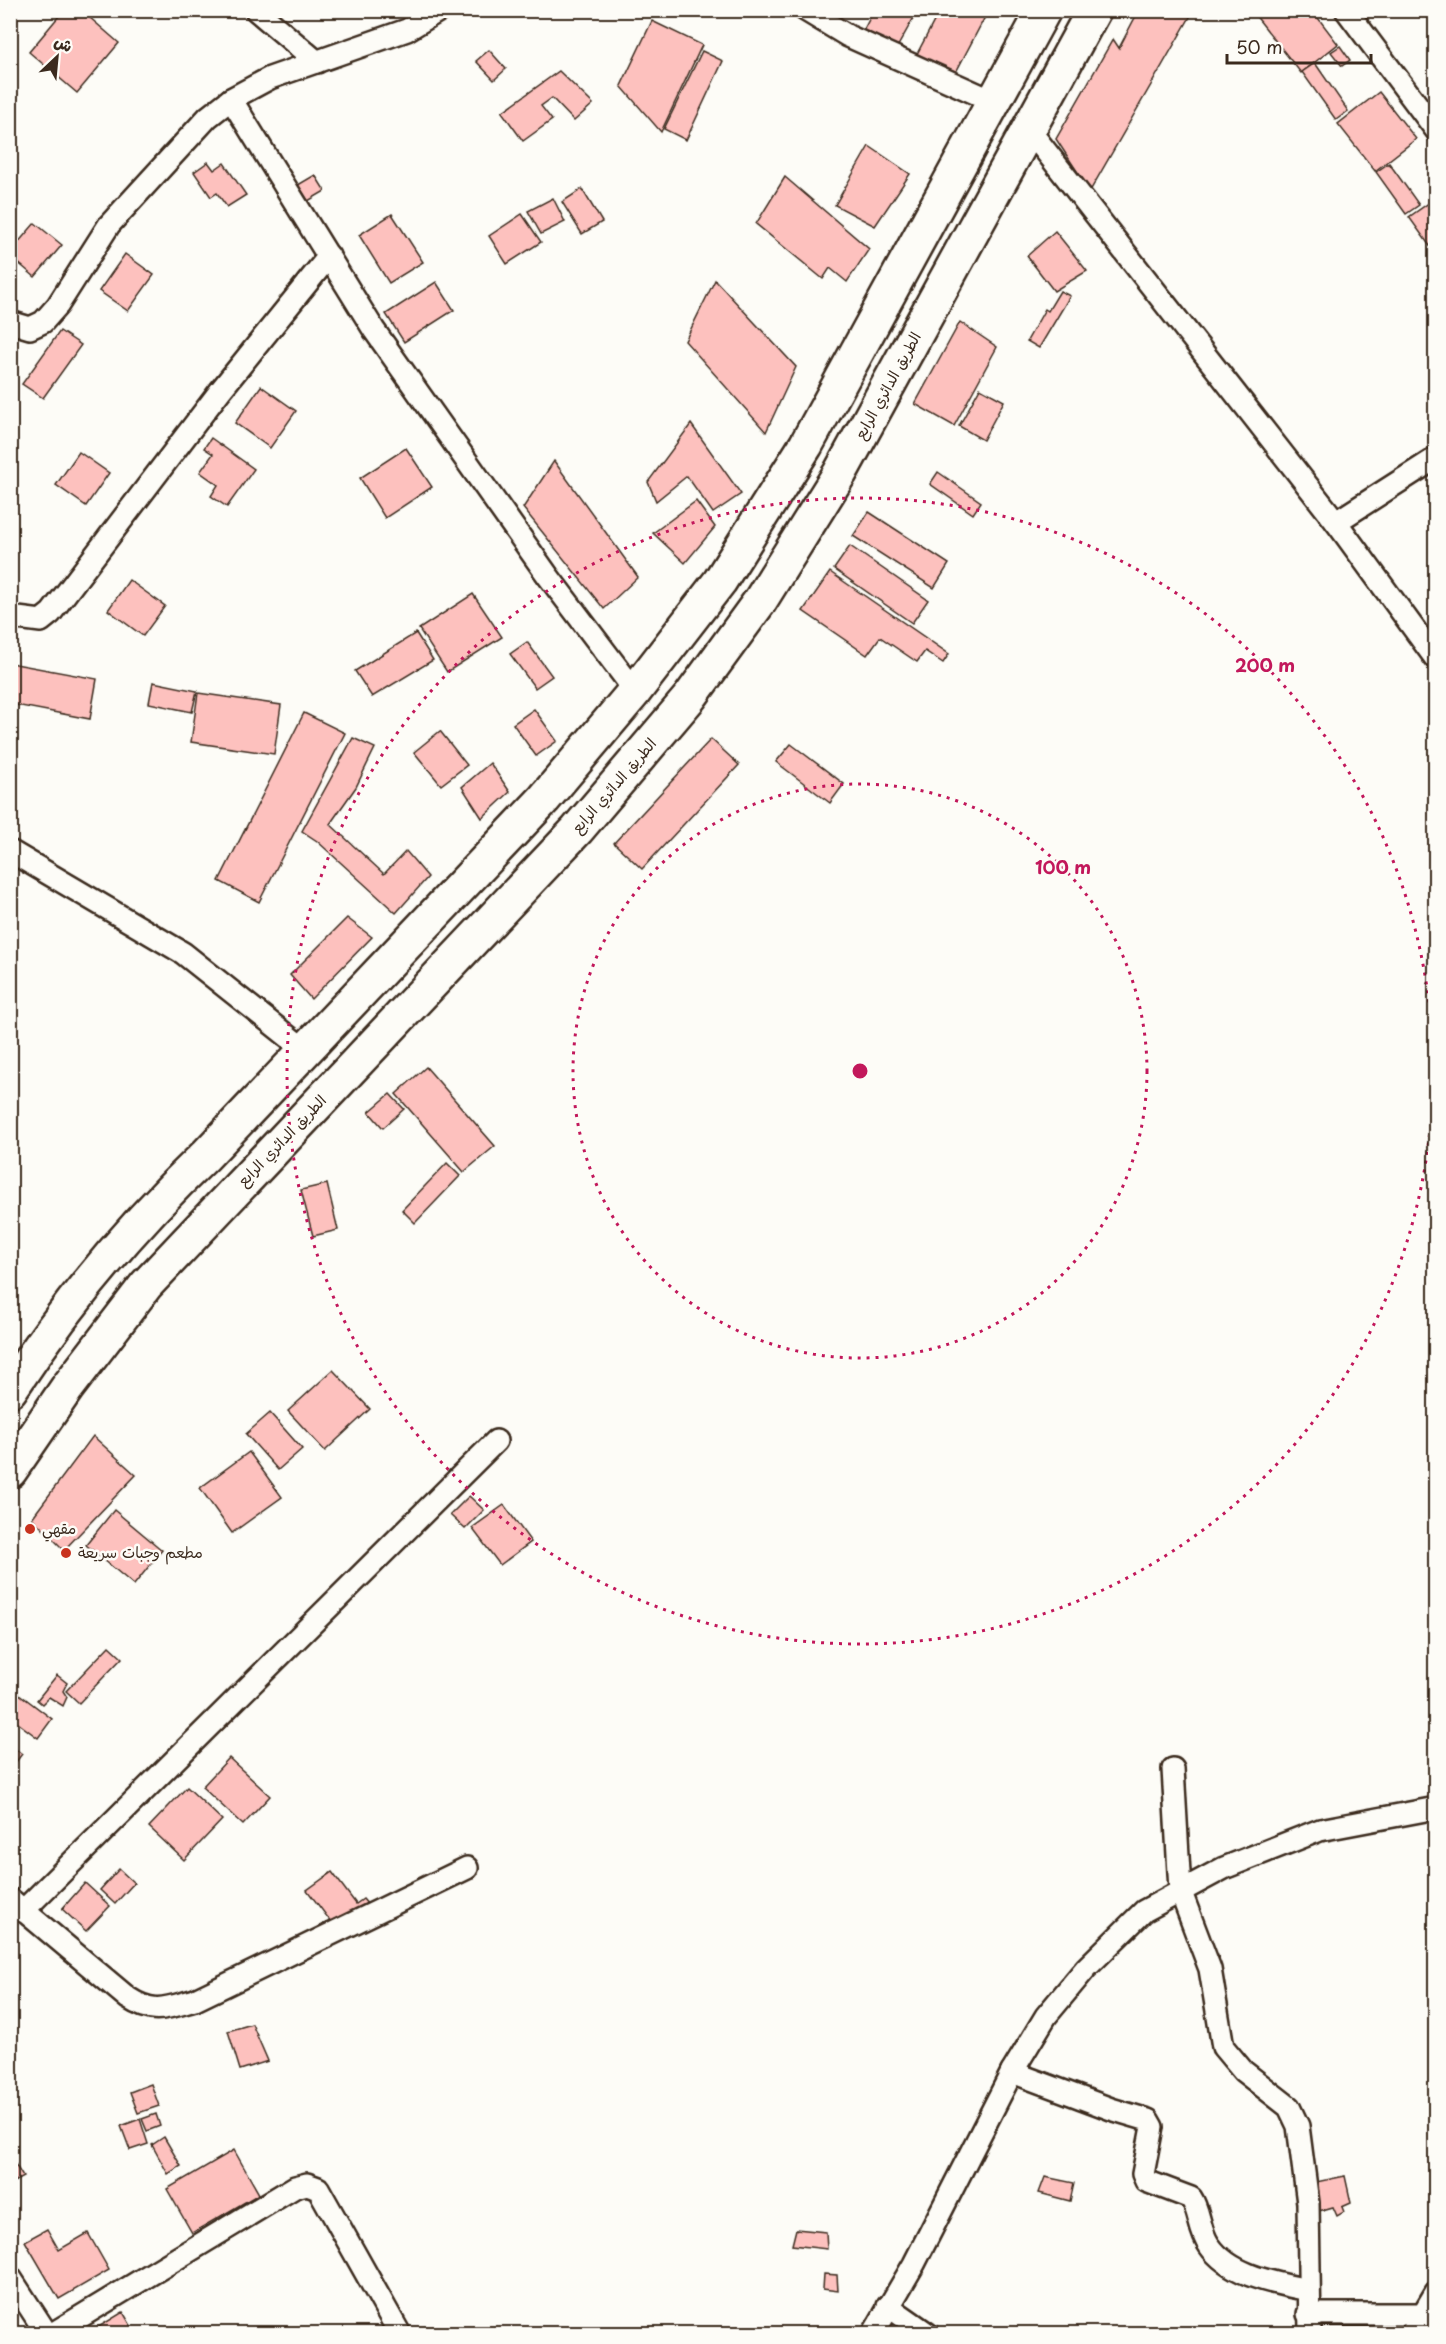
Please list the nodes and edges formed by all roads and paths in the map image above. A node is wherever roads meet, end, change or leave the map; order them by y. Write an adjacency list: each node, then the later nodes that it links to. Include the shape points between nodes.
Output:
1 (256, 10): 7 (street)
2 (440, 10): 7 (street, via 407,30)
3 (805, 10): 9 (street, via 848,36)
4 (1044, 10): 9 (main road)
5 (1094, 10): 11 (main road, الطريق الدائري الرابع)
6 (1346, 10): 10 (street)
7 (317, 62): 8 (street, via 270,78)
8 (231, 99): 12 (street); 13 (street, via 208,117 110,225 43,322 30,328)
9 (995, 102): 18 (main road, via 806,445 720,581)
10 (1436, 130)
11 (1030, 131): 15 (street); 23 (main road, الطريق الدائري الرابع, via 840,473 760,601 690,697 577,830 146,1285)
12 (329, 256): 16 (street, via 220,391 51,614 41,621); 18 (street, via 374,330 548,576)
13 (10, 322)
14 (1436, 458): 15 (street)
15 (1336, 522): 17 (street)
16 (10, 617)
17 (1436, 659)
18 (635, 691): 20 (main road, via 544,799)
19 (10, 851): 20 (street, via 183,953)
20 (305, 1050): 21 (main road, via 155,1203 68,1309)
21 (10, 1390)
22 (496, 1441): 28 (street)
23 (10, 1471)
24 (1173, 1769): 27 (street)
25 (1436, 1808): 27 (street, via 1320,1830)
26 (467, 1868): 28 (street, via 195,2000 162,2010 144,2008 128,1998)
27 (1180, 1890): 29 (street, via 1144,1911 1086,1968 1046,2016); 31 (street, via 1210,1969 1223,2047 1243,2071 1289,2107 1298,2126 1308,2203)
28 (16, 1905)
29 (1012, 2072): 31 (street, via 1148,2120 1152,2127 1143,2174 1146,2181 1191,2198 1205,2238 1220,2256 1263,2281); 33 (street, via 914,2264)
30 (10, 2277): 36 (street)
31 (1308, 2290): 35 (street)
32 (1436, 2292): 34 (street)
33 (888, 2306): 39 (street); 40 (street)
34 (1422, 2314): 35 (street); 41 (street)
35 (1309, 2324)
36 (47, 2334)
37 (52, 2334): 38 (street, via 295,2187 307,2184 318,2187)
38 (400, 2334)
39 (873, 2334)
40 (927, 2334)
41 (1411, 2334)

